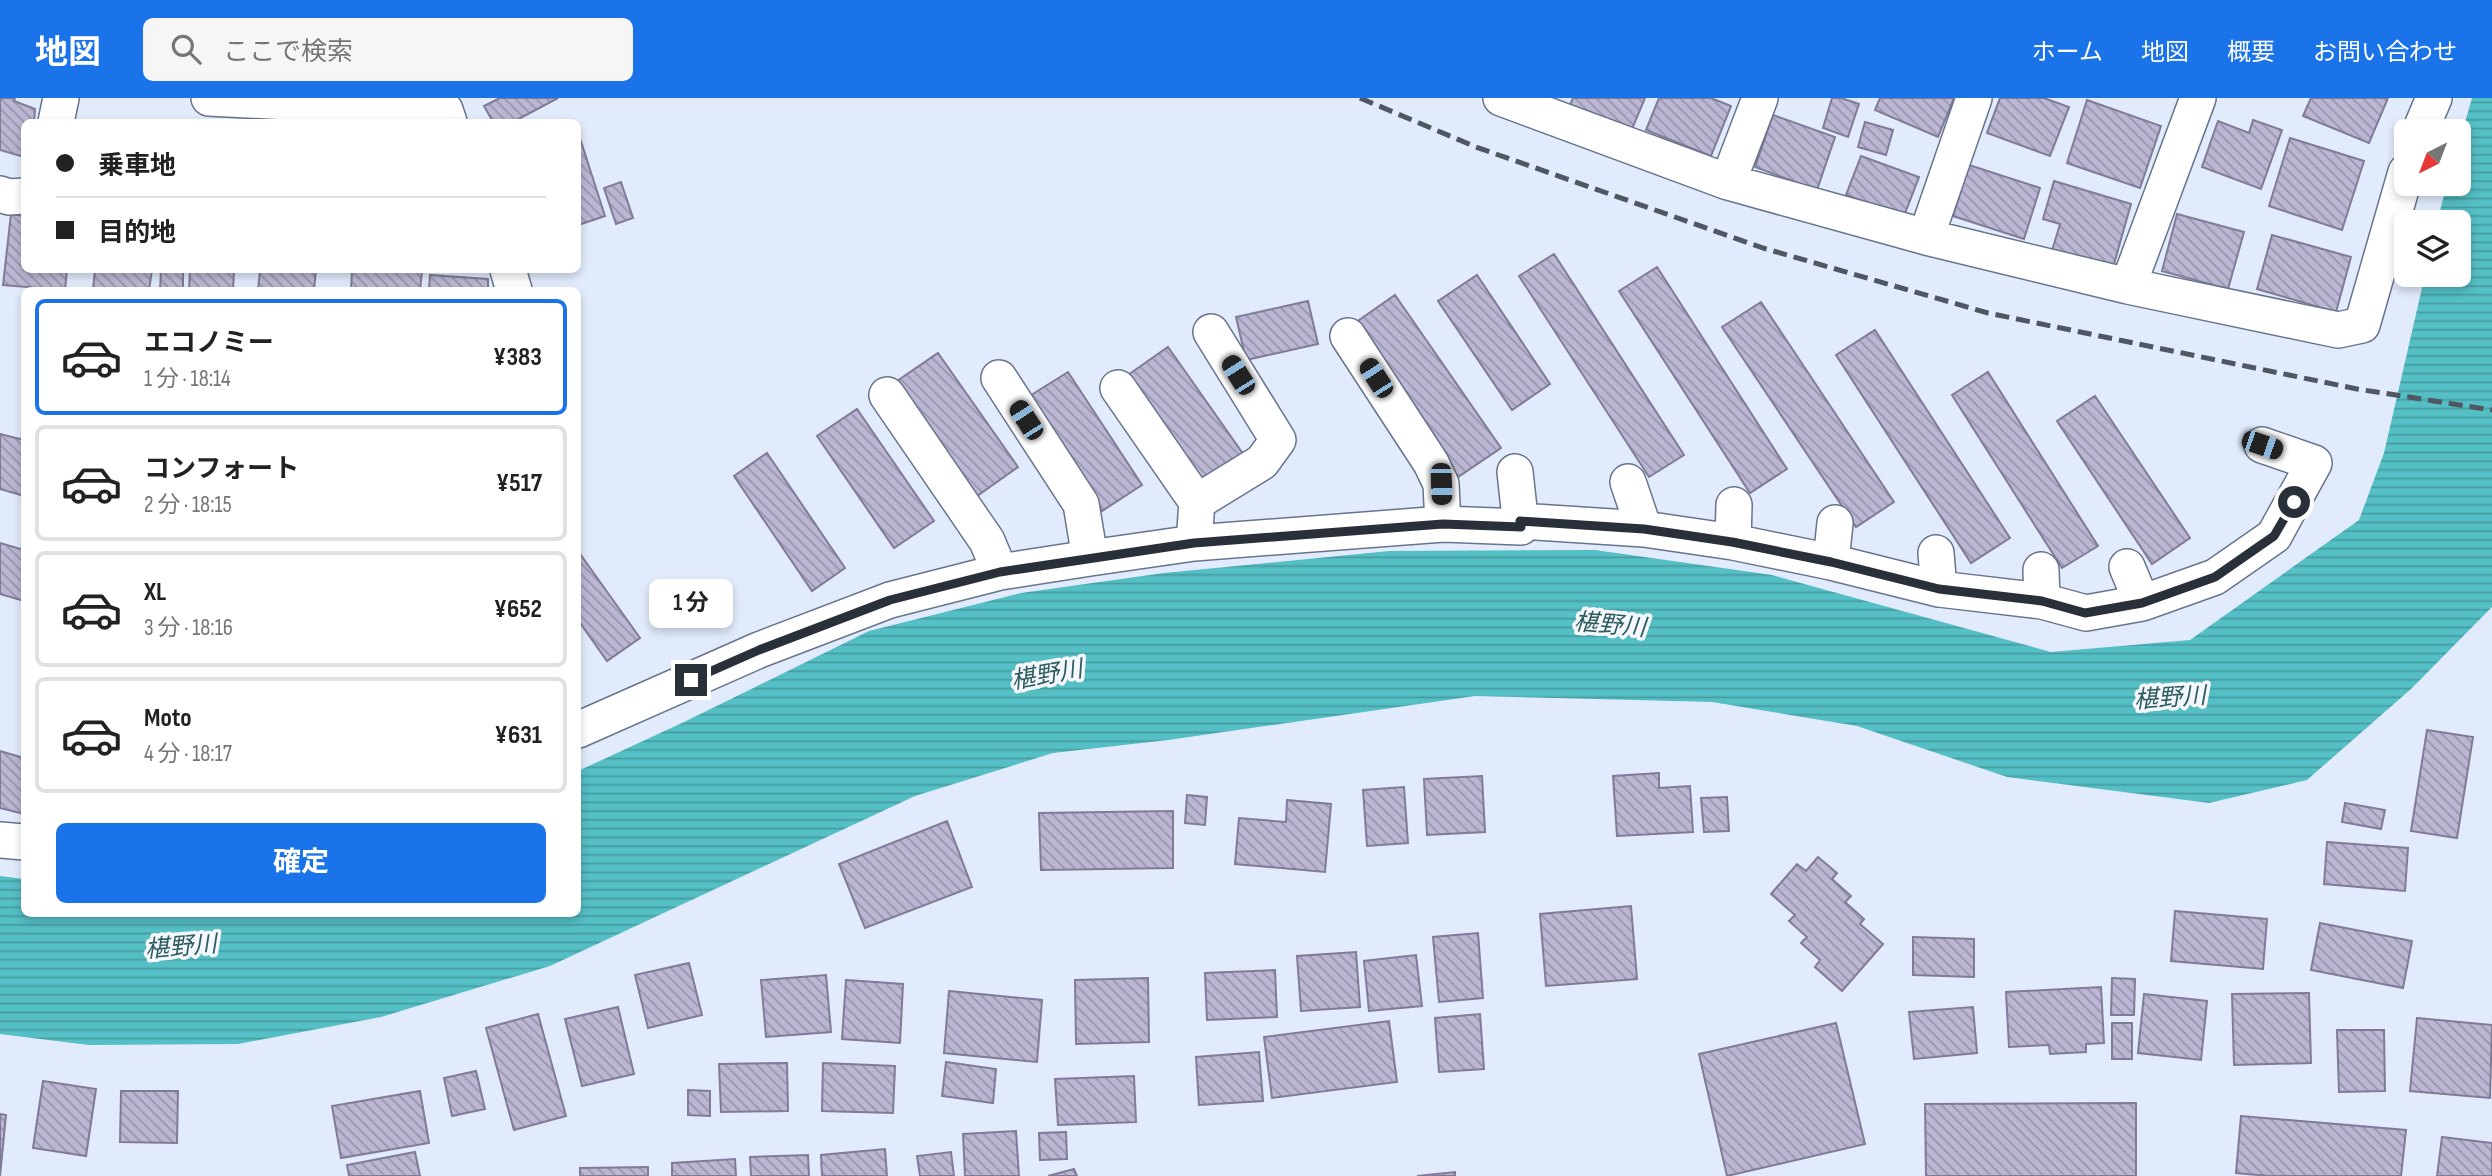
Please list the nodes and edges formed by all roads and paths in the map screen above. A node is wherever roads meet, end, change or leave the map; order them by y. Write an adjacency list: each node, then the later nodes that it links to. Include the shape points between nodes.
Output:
1 (61, 98): 8 (street)
2 (209, 98): 9 (street, via 445,110)
3 (1501, 98): 11 (street)
4 (1760, 98): 11 (street)
5 (1974, 98): 15 (street)
6 (2197, 98): 16 (street)
7 (2434, 98): 10 (street)
8 (57, 119)
9 (448, 119)
10 (2425, 119)
11 (1728, 182): 15 (street)
12 (0, 194): 13 (street)
13 (21, 196)
14 (2399, 196): 16 (street, via 2362,325 2338,330)
15 (1926, 237): 16 (street)
16 (2128, 286)
17 (1211, 332): 25 (street, via 1278,440 1262,462)
18 (1348, 336): 29 (street, via 1431,463 1441,484)
19 (999, 378): 34 (street, via 1080,504)
20 (1118, 388): 25 (street)
21 (887, 396): 37 (street, via 987,541)
22 (2262, 445): 39 (street, via 2314,463 2274,536 2215,577)
23 (1515, 472): 27 (street)
24 (1629, 482): 30 (street)
25 (1197, 502): 32 (street)
26 (1734, 505): 31 (street)
27 (1520, 521): 29 (street, via 1521,527); 30 (street)
28 (1835, 523): 35 (street)
29 (1443, 524): 32 (street)
30 (1644, 529): 31 (street)
31 (1732, 542): 35 (street)
32 (1194, 543): 34 (street)
33 (1936, 553): 38 (street)
34 (1090, 558): 37 (street)
35 (1831, 562): 38 (street)
36 (2127, 567): 39 (street)
37 (1000, 572): 40 (street, via 890,600 759,650)
38 (1939, 589): 39 (street, via 2041,586 2085,613)
39 (2142, 603)
40 (581, 729)
41 (0, 840): 42 (street)
42 (21, 842)

